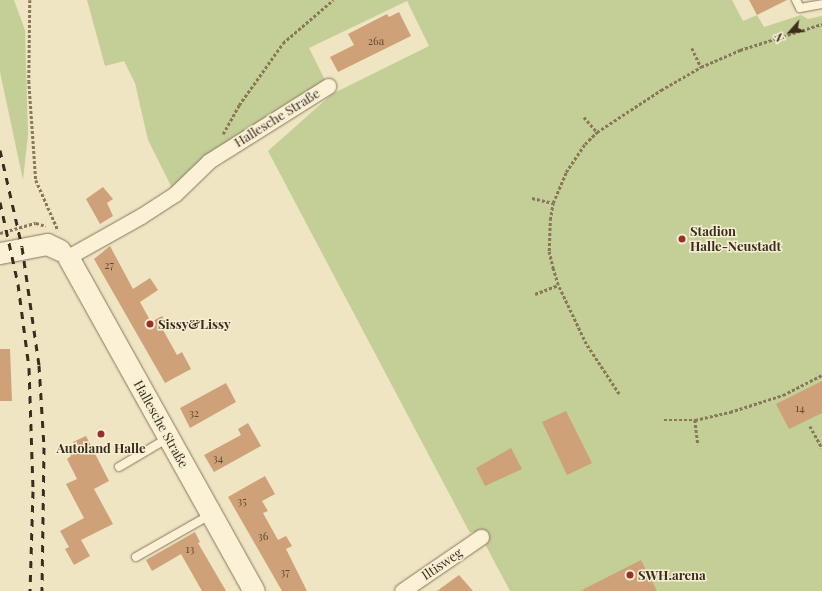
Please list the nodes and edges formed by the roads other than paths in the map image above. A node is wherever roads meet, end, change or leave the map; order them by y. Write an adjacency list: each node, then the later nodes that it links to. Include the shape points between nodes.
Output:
1 (796, 0): 2 (lane, via 800,8)
2 (822, 4)
3 (328, 86): 4 (street, Hallesche Straße, via 209,161 175,194)
4 (61, 251): 5 (street, via 47,244); 6 (street, Hallesche Straße)
5 (0, 253)
6 (168, 438): 7 (lane); 8 (street, Hallesche Straße)
7 (119, 467)
8 (211, 514): 10 (lane); 11 (street, Hallesche Straße)
9 (481, 537): 12 (street, Iltisweg)
10 (136, 557)
11 (254, 591)
12 (402, 591)

